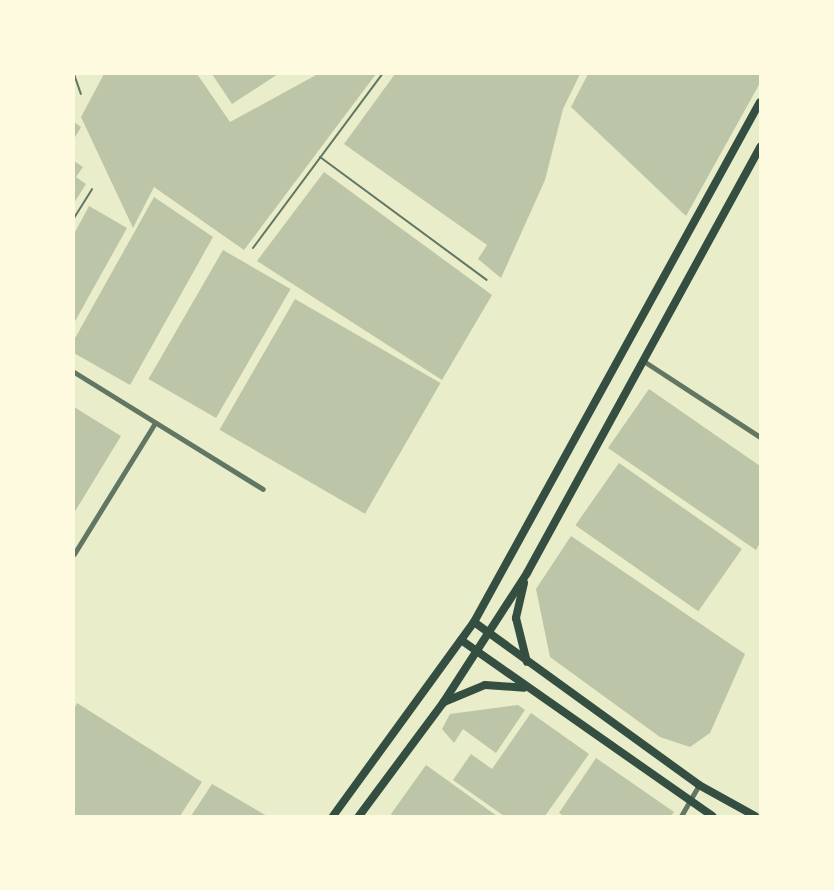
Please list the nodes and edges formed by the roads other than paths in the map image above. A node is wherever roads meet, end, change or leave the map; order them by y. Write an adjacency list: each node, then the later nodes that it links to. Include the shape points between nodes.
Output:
1 (74, 74): 3 (lane)
2 (382, 74): 6 (lane)
3 (81, 94)
4 (760, 102): 18 (main road)
5 (760, 147): 11 (main road)
6 (320, 157): 9 (lane); 10 (lane)
7 (92, 189): 8 (lane)
8 (74, 218)
9 (253, 248)
10 (487, 280)
11 (645, 362): 14 (street); 17 (main road)
12 (74, 372): 13 (street)
13 (155, 423): 15 (street); 16 (street)
14 (760, 437)
15 (263, 489)
16 (74, 554)
17 (527, 573): 19 (main road); 22 (main road, via 516,618)
18 (474, 622): 19 (main road); 20 (main road)
19 (489, 633): 21 (main road); 22 (main road)
20 (461, 640): 21 (main road); 27 (main road)
21 (476, 653): 23 (main road); 24 (main road)
22 (527, 663): 25 (main road)
23 (527, 688): 24 (main road, via 485,685); 26 (main road)
24 (442, 703): 28 (main road)
25 (699, 785): 26 (street); 31 (main road)
26 (689, 804): 29 (street); 30 (main road)
27 (333, 816)
28 (359, 816)
29 (681, 816)
30 (712, 816)
31 (755, 816)

